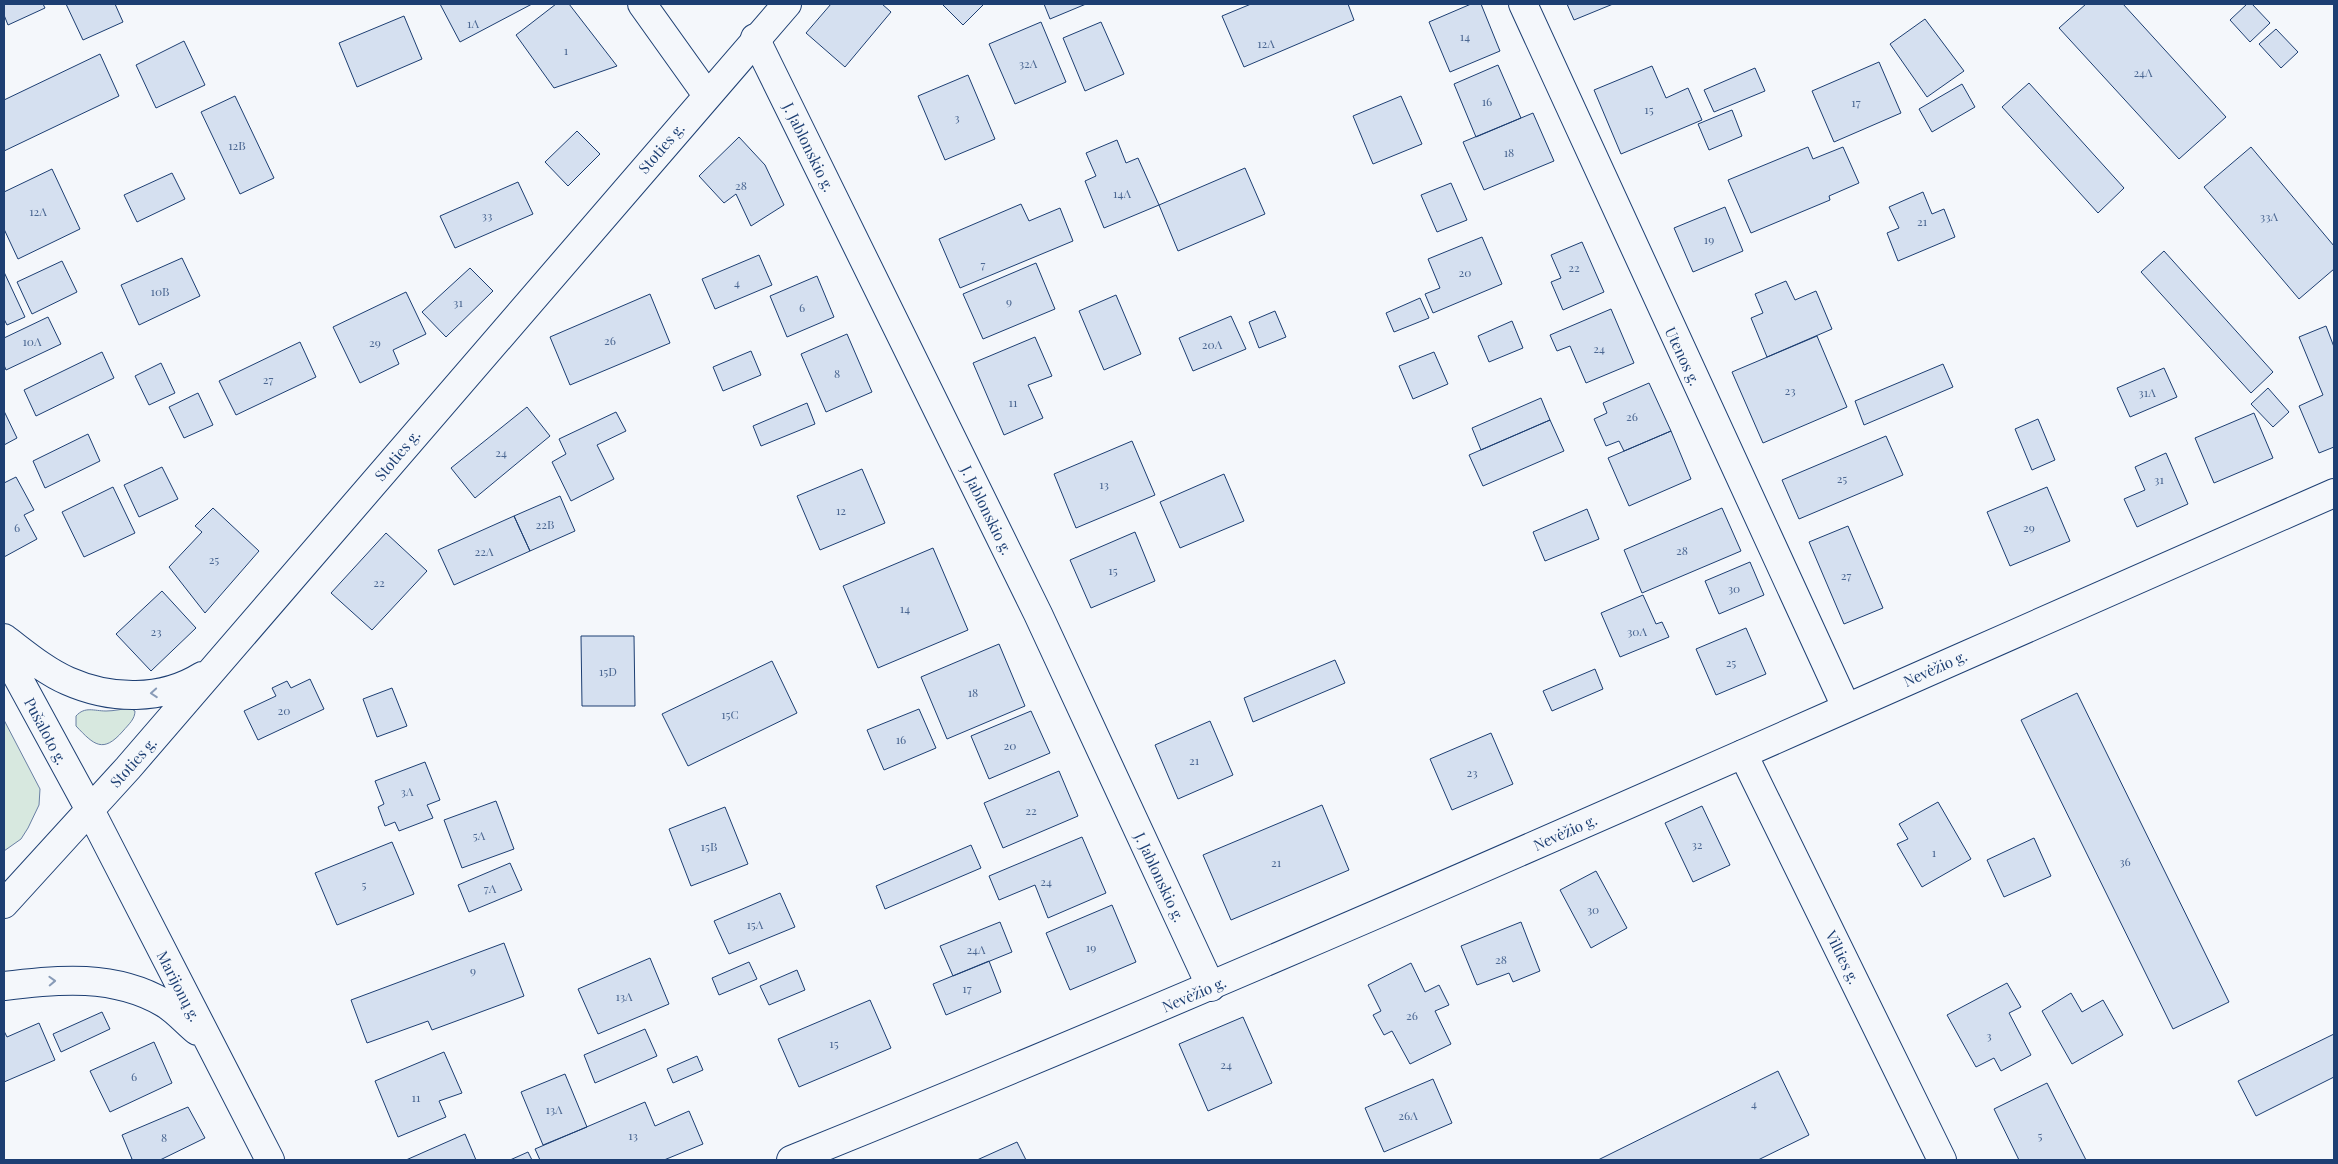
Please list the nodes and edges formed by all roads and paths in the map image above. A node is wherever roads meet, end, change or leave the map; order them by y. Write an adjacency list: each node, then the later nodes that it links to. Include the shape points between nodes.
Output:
1 (642, 4): 5 (street)
2 (787, 4): 4 (street, Stoties g.)
3 (1523, 4): 10 (street, Utenos g.)
4 (755, 38): 5 (street, Stoties g.); 15 (street, J. Jablonskio g., via 1038,614)
5 (707, 94): 9 (street, Stoties g.)
6 (2334, 493): 10 (street, Nevėžio g.)
7 (4, 638): 9 (street, one-way to 7, via 165,693 132,695 101,692 68,681)
8 (4, 652): 12 (street, Pušaloto g.)
9 (214, 669): 12 (street, Stoties g.)
10 (1846, 707): 11 (street, Nevėžio g.)
11 (1743, 754): 15 (street, Nevėžio g.); 19 (street, Vilties g.)
12 (90, 810): 13 (street, Stoties g.); 16 (street, Marijonų g.)
13 (4, 904)
14 (4, 986): 16 (street, one-way to 16, via 86,980 132,988 165,1004)
15 (1210, 987): 18 (street, Nevėžio g.)
16 (207, 1040): 17 (street, Marijonų g.)
17 (270, 1160)
18 (791, 1160)
19 (1942, 1160)

